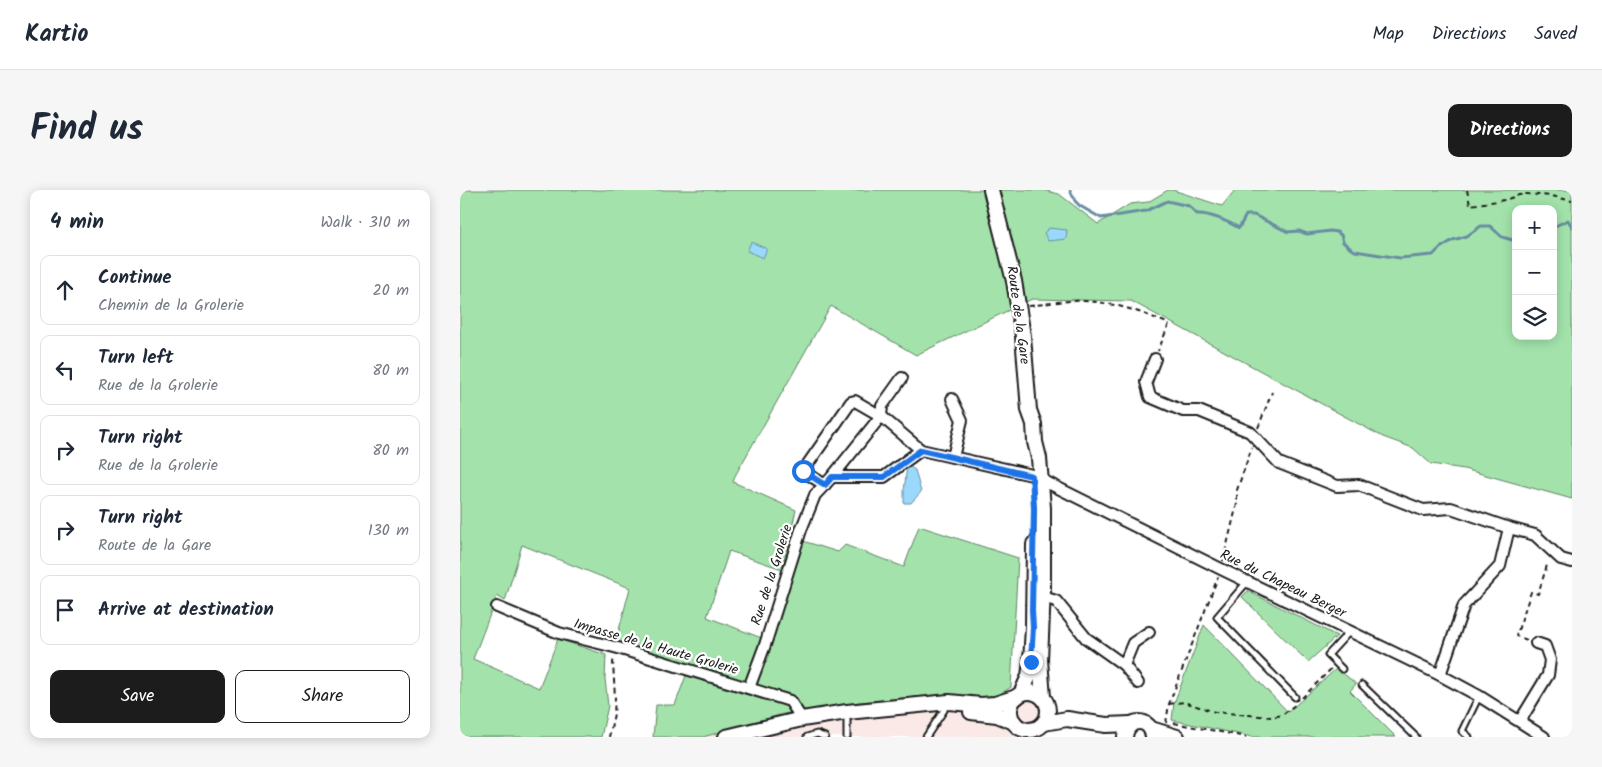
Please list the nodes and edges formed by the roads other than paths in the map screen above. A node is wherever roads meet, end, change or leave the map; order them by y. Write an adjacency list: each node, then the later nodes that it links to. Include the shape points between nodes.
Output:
1 (991, 190): 8 (street, Route de la Gare, via 1019,307 1029,410 1034,424 1032,458)
2 (1155, 359): 10 (street, via 1146,382 1150,397 1183,411 1199,411 1250,432 1279,463 1336,486 1359,485 1423,510 1451,508)
3 (902, 378): 5 (street, Rue de la Grolerie, via 882,406)
4 (952, 398): 7 (street, via 962,420)
5 (881, 416): 6 (street); 9 (street, Rue de la Grolerie); 9 (street, via 851,402 803,471)
6 (921, 450): 7 (street); 9 (street, via 884,477)
7 (954, 457): 8 (street)
8 (1037, 478): 12 (street, Rue du Chapeau Berger); 13 (street, Route de la Gare, via 1043,508); 24 (street, Route de la Gare, via 1029,676)
9 (829, 481): 23 (street, Rue de la Grolerie, via 815,495 801,530)
10 (1509, 528): 11 (street, via 1535,535 1561,559); 20 (street, via 1500,566 1464,605)
11 (1572, 562)
12 (1247, 582): 16 (street, Rue du Chapeau Berger); 26 (lane, via 1217,617)
13 (1043, 597): 18 (street, via 1056,601 1086,638); 27 (street, Route de la Gare, via 1040,660)
14 (497, 607): 23 (street, Impasse de la Haute Grolerie, via 559,633)
15 (1149, 632): 18 (street, via 1133,643)
16 (1349, 632): 19 (lane, via 1328,655); 20 (street, Rue du Chapeau Berger)
17 (1536, 643): 33 (street, via 1545,646 1550,660 1548,675)
18 (1124, 665): 21 (street)
19 (1342, 668)
20 (1440, 675): 25 (street, Rue du Chapeau Berger)
21 (1138, 683)
22 (1362, 685): 44 (lane)
23 (749, 688): 31 (street, Impasse de la Haute Grolerie, via 790,701)
24 (1019, 696): 27 (street, via 1031,692); 28 (street, via 988,704 949,702); 34 (street, via 1010,709)
25 (1479, 696): 33 (street, Rue du Chapeau Berger); 45 (lane, via 1462,731)
26 (1295, 697)
27 (1045, 701): 32 (street); 35 (street, via 1048,716)
28 (915, 706): 29 (street); 30 (street)
29 (944, 710): 34 (street, via 997,715); 42 (lane)
30 (847, 712): 31 (street); 41 (lane)
31 (802, 719): 38 (street)
32 (1067, 719): 35 (street); 36 (street, via 1106,725)
33 (1520, 721): 46 (street, Rue du Chapeau Berger)
34 (1017, 728): 35 (street)
35 (1040, 729)
36 (1127, 733): 37 (street, via 1142,722)
37 (1152, 733): 43 (street)
38 (726, 737)
39 (807, 737): 40 (lane, via 817,734)
40 (825, 737)
41 (847, 737)
42 (926, 737)
43 (1177, 737)
44 (1416, 737)
45 (1468, 737)
46 (1544, 737)

